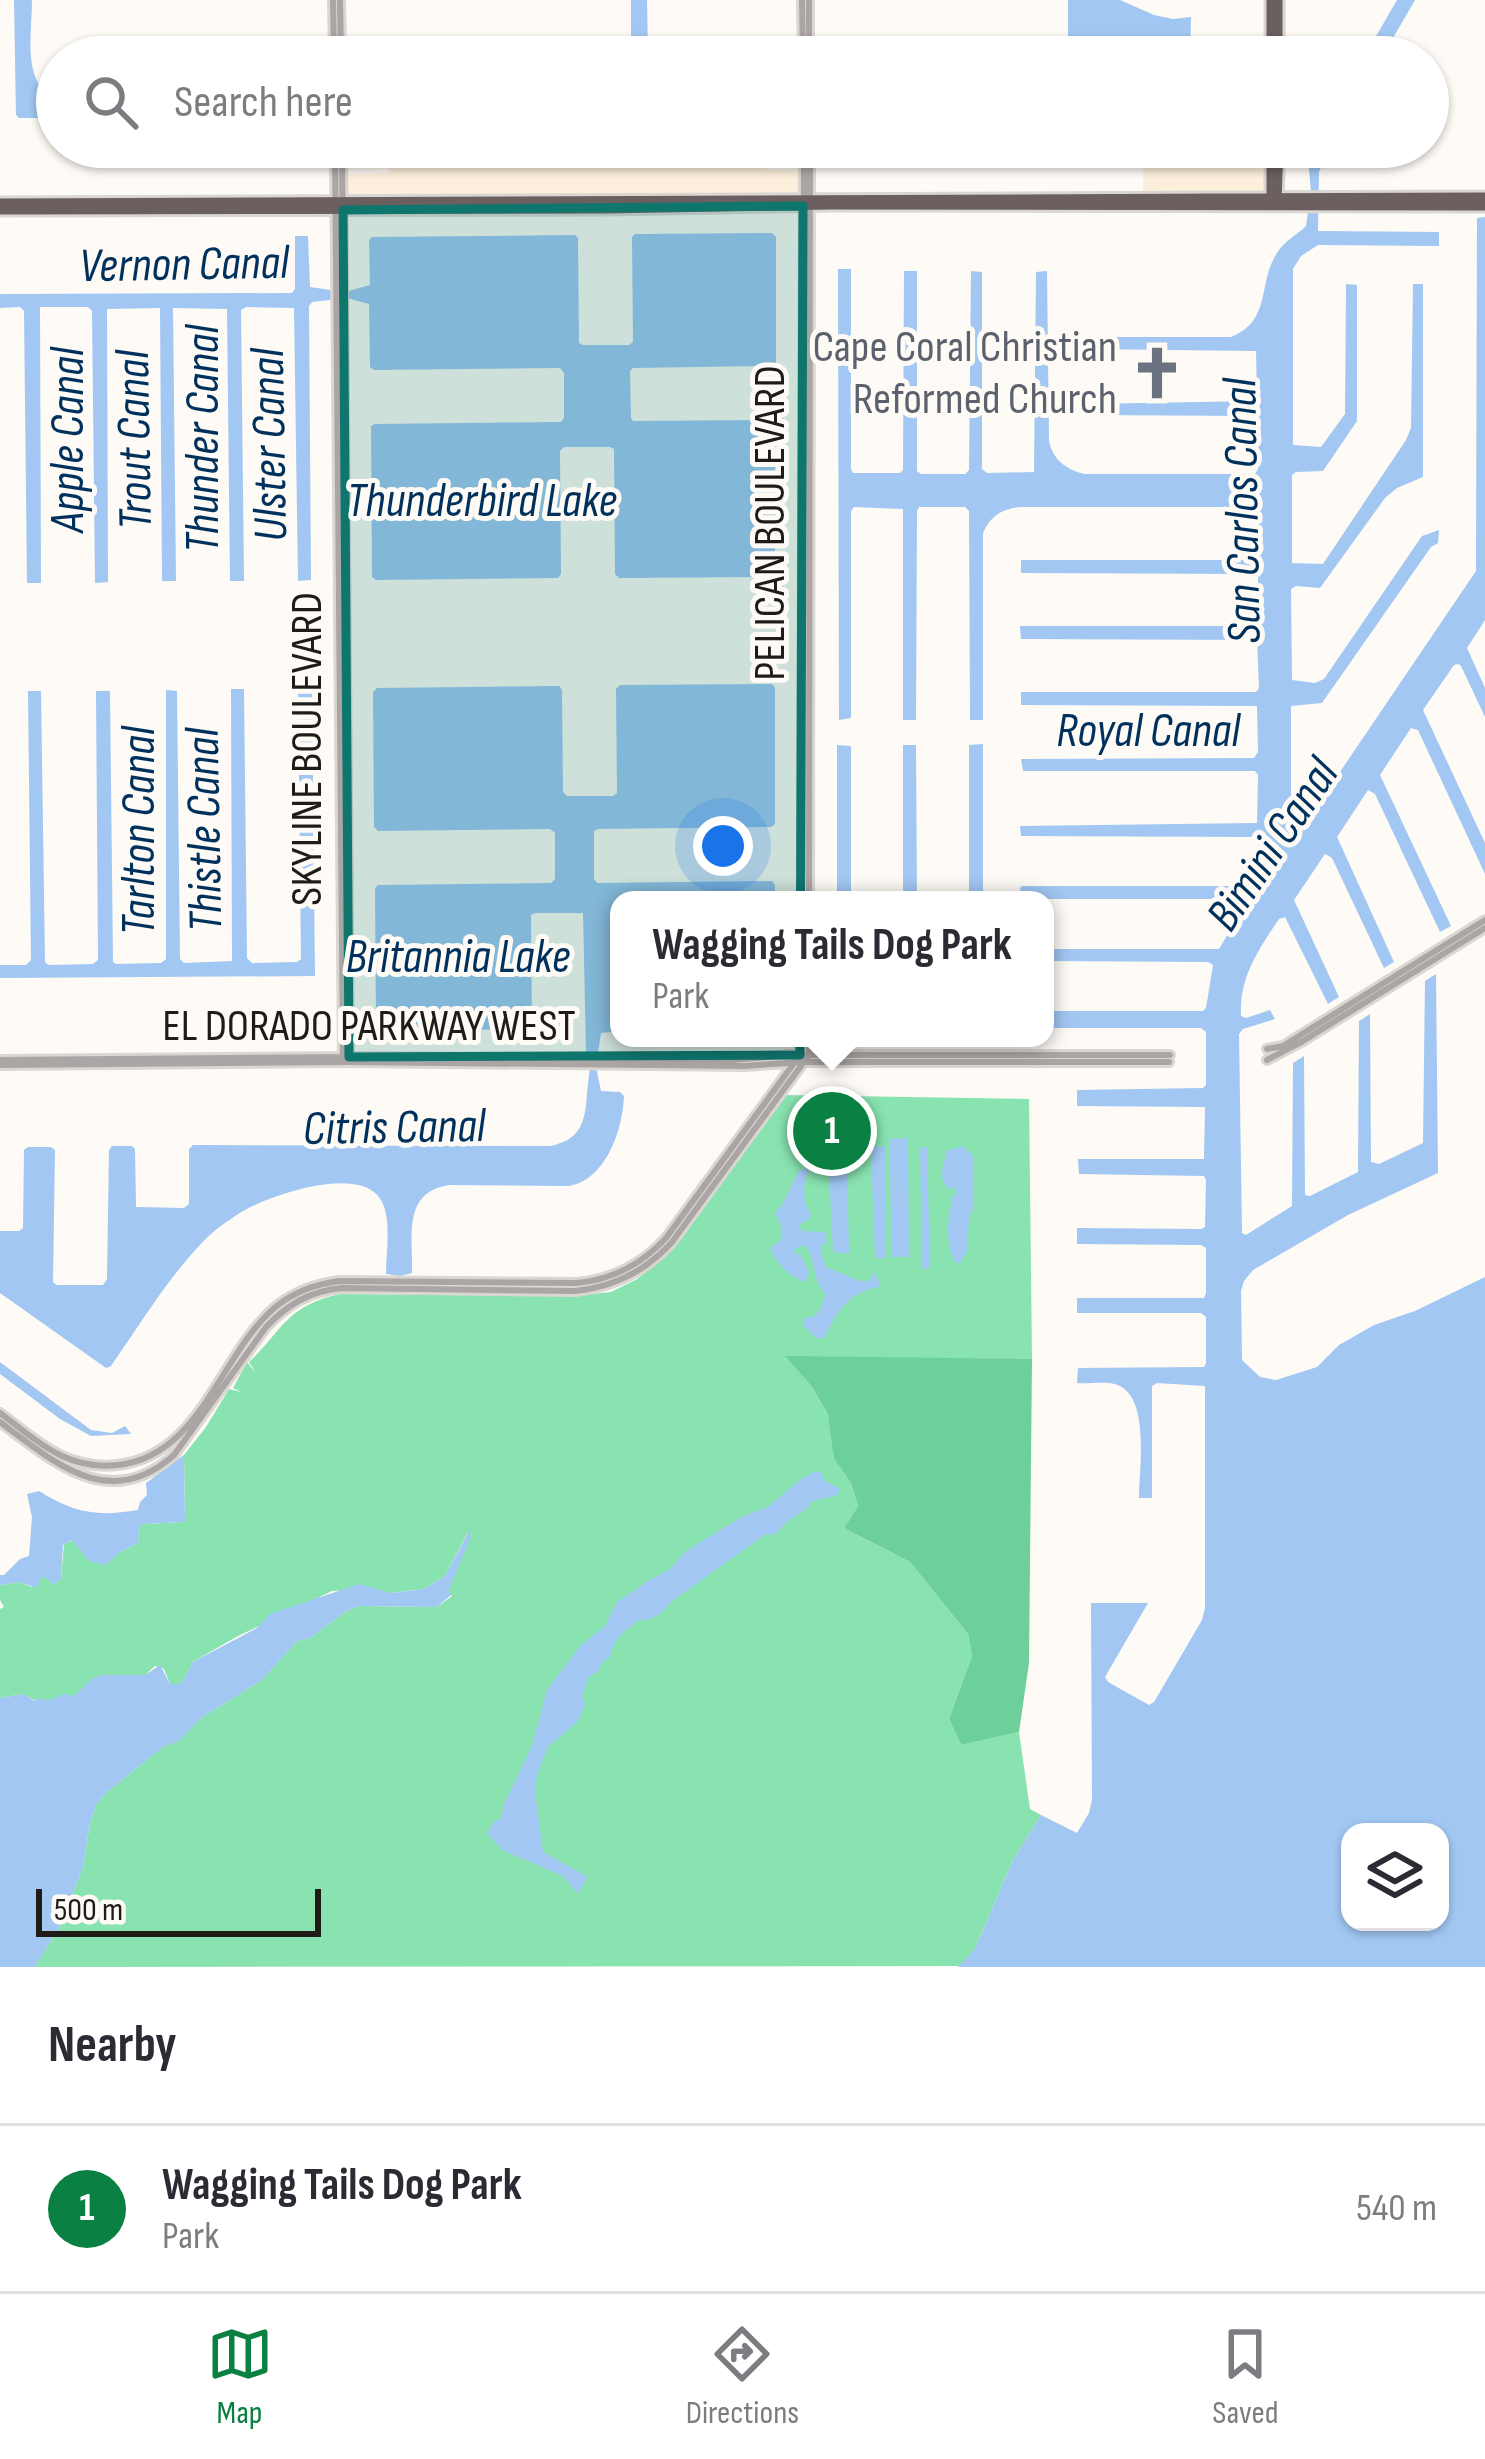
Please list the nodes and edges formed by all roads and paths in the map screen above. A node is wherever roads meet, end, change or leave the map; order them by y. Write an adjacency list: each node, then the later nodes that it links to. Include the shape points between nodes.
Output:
1 (336, 0): 4 (street)
2 (805, 0): 5 (street)
3 (1274, 0): 6 (main road)
4 (337, 36)
5 (806, 36)
6 (1275, 36)
7 (338, 168): 23 (street, SKYLINE BOULEVARD)
8 (341, 168): 23 (street, SKYLINE BOULEVARD)
9 (807, 168): 17 (street, PELICAN BOULEVARD)
10 (1275, 168): 14 (main road)
11 (1045, 198): 12 (main road); 17 (main road); 24 (main road)
12 (1120, 198): 13 (main road); 20 (main road)
13 (1191, 198): 14 (main road); 21 (main road)
14 (1275, 199): 15 (main road); 15 (main road); 21 (main road)
15 (1313, 200): 18 (main road); 18 (main road)
16 (1485, 201): 18 (main road)
17 (807, 202): 19 (main road); 19 (main road); 24 (main road); 26 (street, PELICAN BOULEVARD)
18 (1450, 202)
19 (606, 205): 23 (main road); 23 (main road)
20 (1075, 205): 21 (main road); 24 (main road)
21 (1144, 205)
22 (61, 206): 23 (main road); 23 (main road); 25 (main road)
23 (339, 206): 32 (street, SKYLINE BOULEVARD)
24 (999, 206)
25 (3, 208)
26 (805, 891)
27 (1485, 924): 29 (street); 33 (street)
28 (804, 1047): 30 (street)
29 (1267, 1049)
30 (802, 1058): 31 (street, EL DORADO PARKWAY WEST); 32 (street, EL DORADO PARKWAY WEST); 35 (street, via 665,1238 617,1274 576,1283 314,1286 267,1316 176,1438 127,1463 72,1460); 35 (street, via 671,1242 631,1275 575,1291 342,1288 304,1297 266,1328 174,1455 131,1479 71,1473)
31 (1170, 1059)
32 (346, 1060): 34 (street, EL DORADO PARKWAY WEST)
33 (1267, 1060)
34 (0, 1063)
35 (0, 1418)

